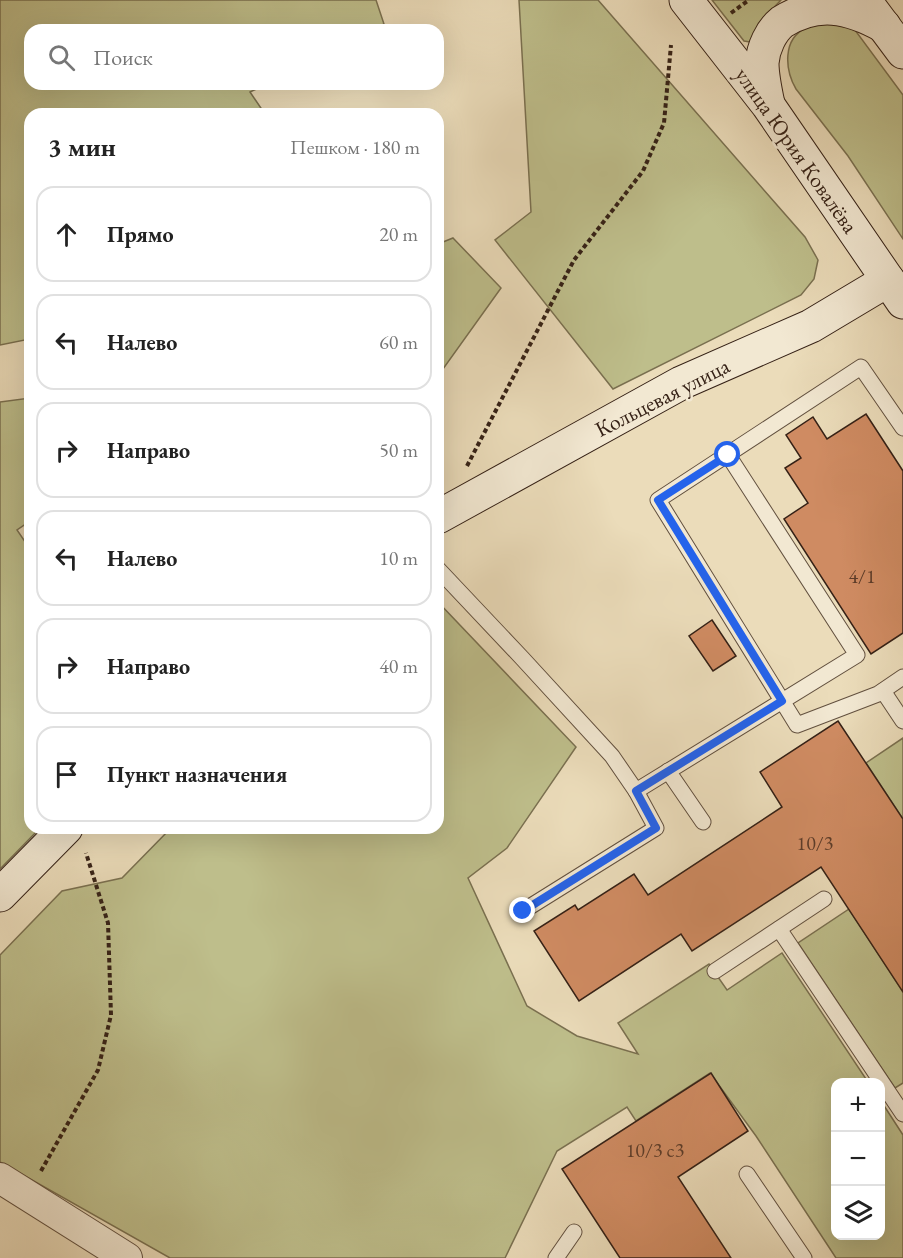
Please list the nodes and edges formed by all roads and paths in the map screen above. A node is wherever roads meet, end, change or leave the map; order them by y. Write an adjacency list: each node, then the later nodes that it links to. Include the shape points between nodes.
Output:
1 (686, 0): 7 (street, улица Юрия Ковалёва)
2 (749, 0): 4 (path)
3 (874, 13): 6 (street); 7 (street, via 811,6 792,14 778,26 769,38 762,60)
4 (724, 19)
5 (671, 45): 11 (path, via 664,123 643,171 574,260)
6 (903, 52)
7 (768, 105): 8 (street, улица Юрия Ковалёва)
8 (896, 291): 12 (street, Кольцевая улица, via 681,383)
9 (903, 428): 10 (lane, via 861,368)
10 (728, 455): 16 (lane, via 658,500); 16 (lane, via 857,655)
11 (466, 470)
12 (444, 514)
13 (444, 575): 19 (lane, via 604,748)
14 (903, 677): 15 (lane)
15 (883, 691): 16 (lane, via 797,725); 17 (lane)
16 (782, 701): 18 (lane)
17 (903, 721)
18 (668, 771): 19 (lane); 20 (lane)
19 (636, 791): 25 (lane, via 656,828)
20 (703, 822)
21 (60, 834): 23 (street)
22 (87, 853): 30 (path, via 108,923 111,1015 98,1070)
23 (0, 895)
24 (824, 899): 26 (lane)
25 (523, 911)
26 (779, 929): 27 (lane); 28 (lane)
27 (715, 971)
28 (903, 1114)
29 (747, 1174): 34 (lane)
30 (8, 1187): 32 (street)
31 (574, 1232): 33 (lane)
32 (127, 1258)
33 (556, 1258)
34 (804, 1258)

